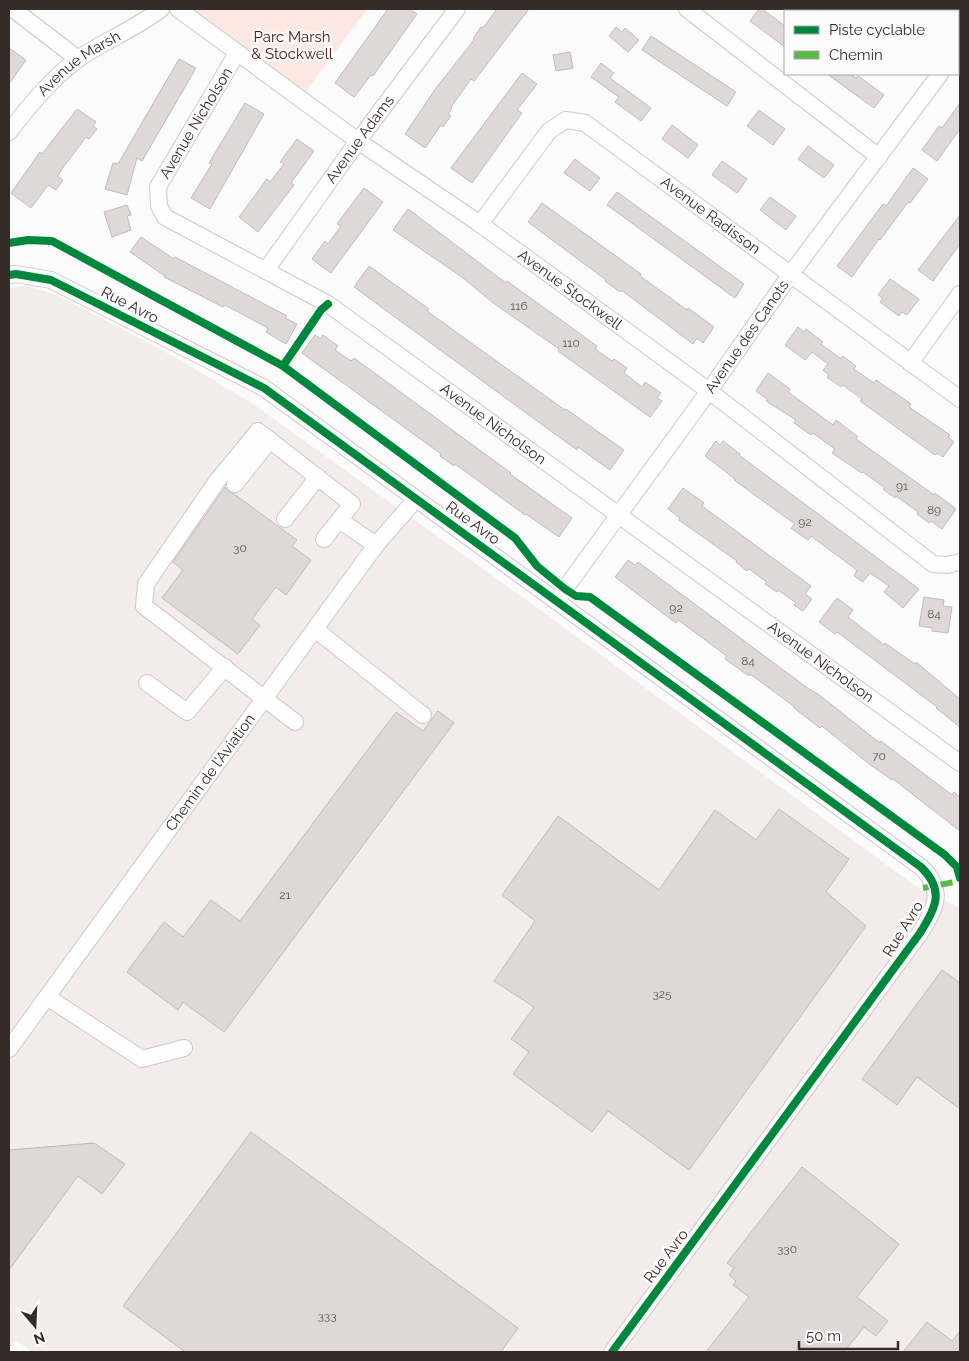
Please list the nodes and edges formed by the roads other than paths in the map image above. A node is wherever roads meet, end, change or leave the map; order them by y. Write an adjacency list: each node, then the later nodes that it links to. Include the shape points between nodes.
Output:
1 (13, 9): 7 (street)
2 (161, 9): 7 (street, Avenue Marsh)
3 (178, 9): 6 (street, Avenue Stockwell)
4 (457, 9): 10 (street, Avenue Adams)
5 (687, 9): 11 (street)
6 (238, 53): 10 (street, Avenue Stockwell); 13 (street, Avenue Nicholson, via 158,187 159,206 165,217)
7 (78, 59): 9 (street, Avenue Marsh, via 59,75)
8 (939, 75): 11 (street, Avenue des Canots)
9 (9, 132)
10 (358, 141): 12 (street, Avenue Stockwell); 13 (street, Avenue Adams)
11 (879, 156): 15 (street, Avenue des Canots)
12 (480, 224): 15 (street, Avenue Radisson, via 549,131 566,120 585,123); 18 (street, Avenue Stockwell)
13 (266, 270): 24 (street, Avenue Nicholson, via 328,304)
14 (9, 275): 23 (street, Rue Avro, via 51,280 264,388)
15 (790, 275): 17 (street, Avenue Radisson); 18 (street, Avenue des Canots)
16 (960, 294): 17 (street)
17 (910, 363): 19 (street, Avenue Radisson)
18 (709, 391): 24 (street, Avenue des Canots); 29 (street, Avenue Stockwell, via 934,564)
19 (960, 399)
20 (270, 440): 21 (street); 22 (street); 32 (street, via 258,431 217,481 146,584 144,606)
21 (318, 477): 25 (street); 26 (street, via 352,504)
22 (235, 484)
23 (416, 499): 28 (street, Chemin de l'Aviation); 30 (street, Rue Avro)
24 (618, 514): 30 (street, Avenue des Canots); 37 (street, Avenue Nicholson)
25 (285, 520)
26 (339, 520): 27 (street); 28 (street)
27 (324, 539)
28 (376, 545): 31 (street, Chemin de l'Aviation)
29 (960, 562)
30 (556, 600): 41 (street, Rue Avro, via 921,867 936,890 934,908 920,933)
31 (315, 629): 34 (street, Chemin de l'Aviation); 35 (street)
32 (225, 667): 33 (street, via 188,712); 34 (street)
33 (147, 683)
34 (264, 699): 36 (street); 38 (street, Chemin de l'Aviation)
35 (423, 714)
36 (295, 722)
37 (960, 763)
38 (46, 997): 39 (street, via 142,1059); 40 (street, Chemin de l'Aviation)
39 (184, 1048)
40 (9, 1049)
41 (612, 1352)

